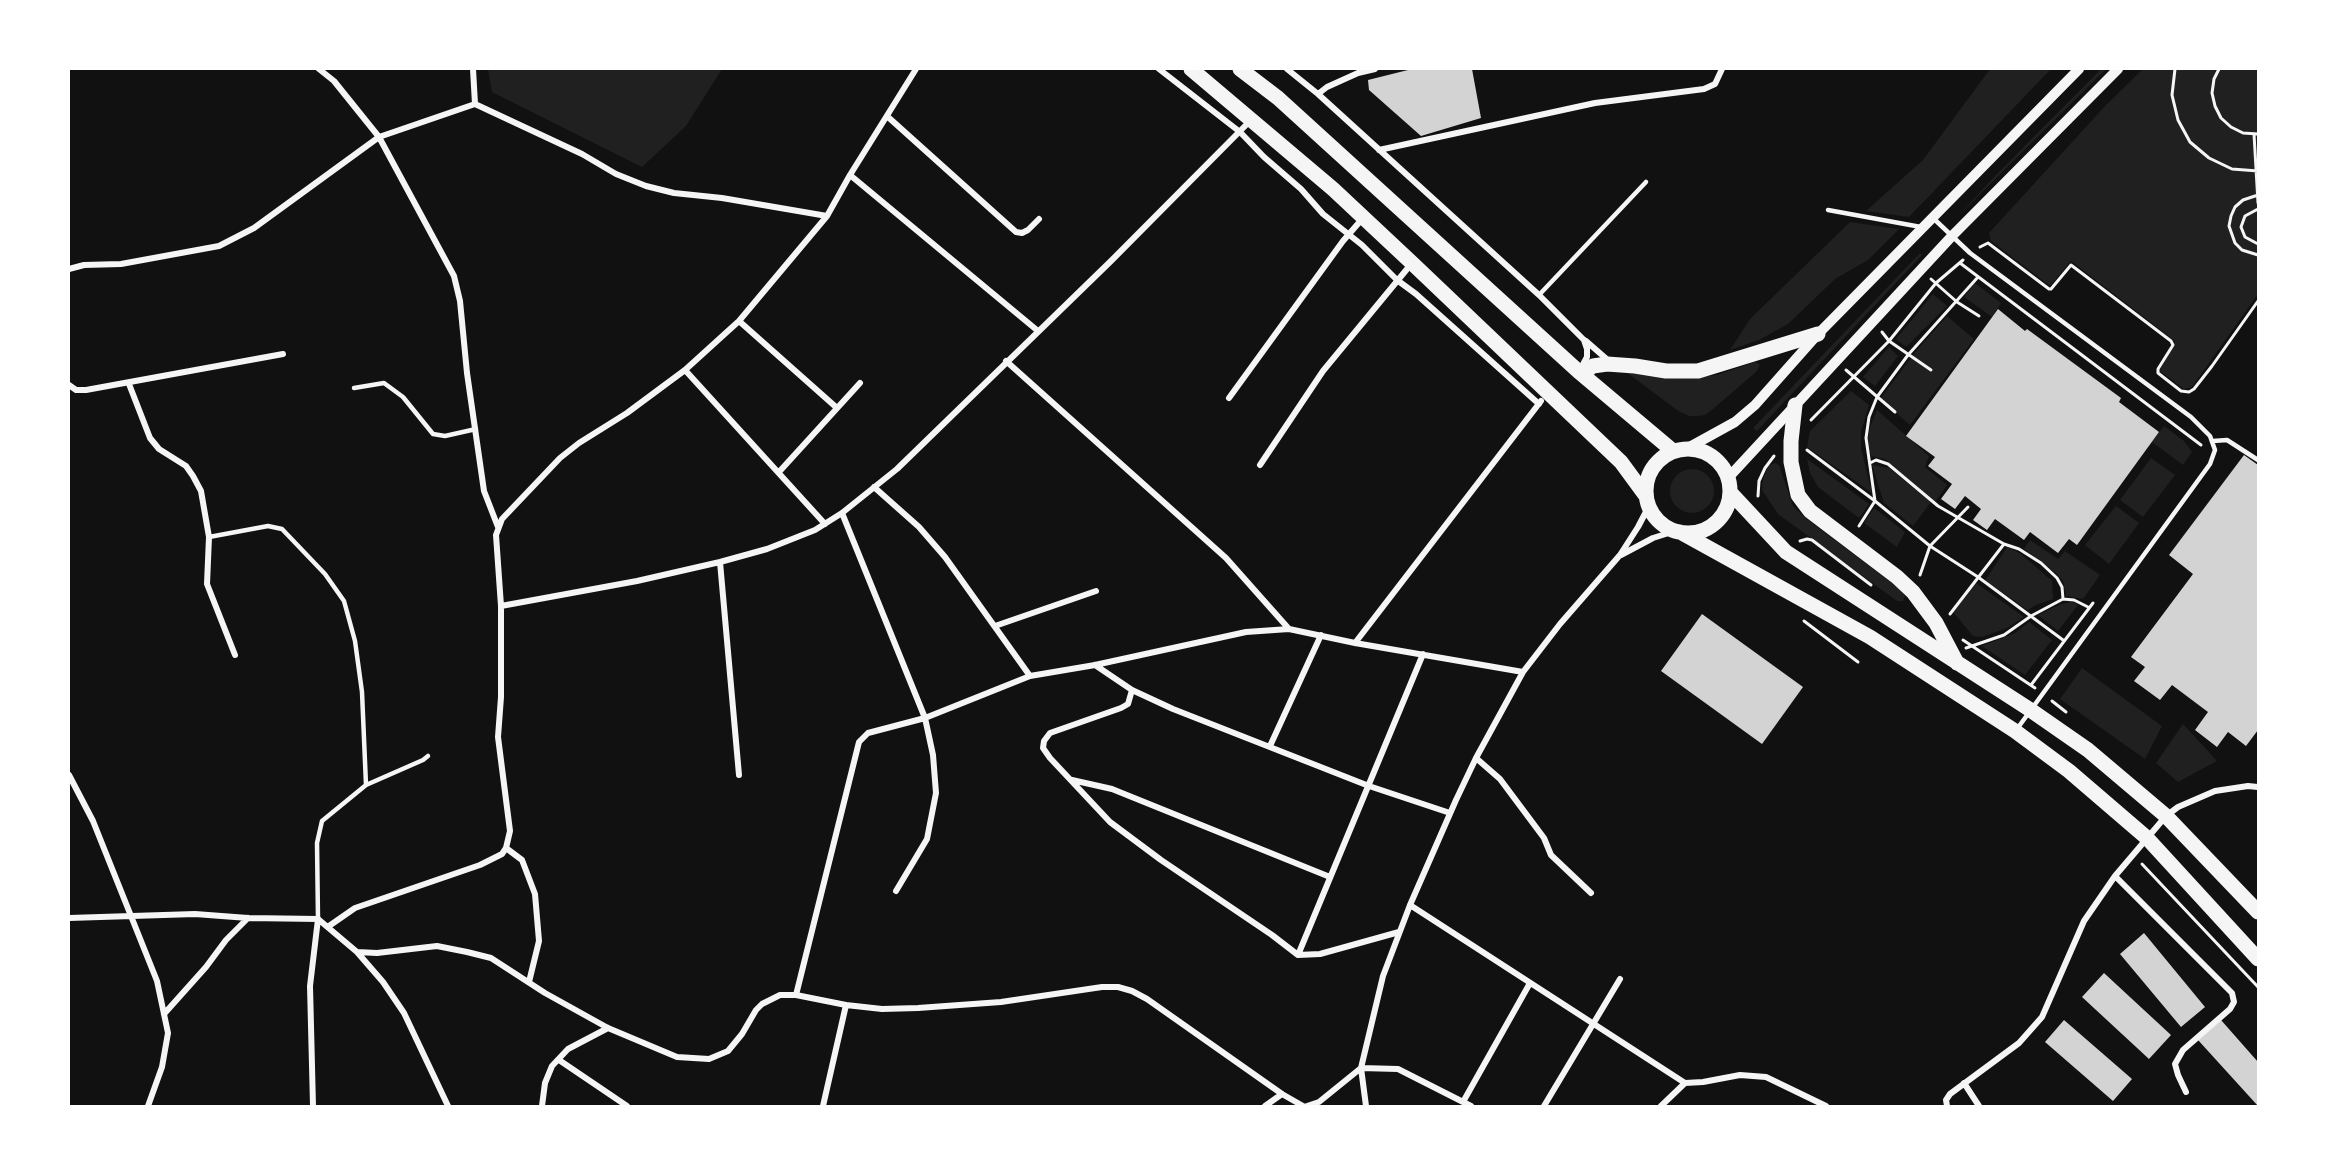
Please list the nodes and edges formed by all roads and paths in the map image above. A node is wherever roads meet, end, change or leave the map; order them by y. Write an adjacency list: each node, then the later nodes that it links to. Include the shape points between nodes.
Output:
1 (319, 69): 20 (street)
2 (473, 69): 15 (street)
3 (916, 69): 16 (street)
4 (1159, 69): 18 (street)
5 (1191, 69): 17 (main road)
6 (1240, 69): 64 (main road)
7 (1287, 69): 14 (street)
8 (1375, 69): 14 (street, via 1358,73)
9 (1722, 69): 21 (street, via 1715,84 1704,89 1595,103)
10 (2079, 69): 30 (street)
11 (2118, 69): 35 (street)
12 (2175, 69): 22 (path, via 2172,96 2178,120 2190,142 2209,159 2232,169)
13 (2219, 69): 19 (path, via 2212,93 2214,106 2231,127)
14 (1318, 94): 21 (street)
15 (475, 104): 20 (street); 29 (street, via 646,186)
16 (888, 117): 23 (street); 32 (street, via 1016,232 1028,230)
17 (1251, 120): 18 (street); 31 (main road)
18 (1240, 132): 34 (street, via 1323,214); 53 (street)
19 (2256, 134): 22 (path)
20 (380, 137): 42 (street, via 254,228 219,246); 76 (street, via 454,276)
21 (1379, 150): 47 (street)
22 (2257, 171): 25 (path)
23 (850, 175): 29 (street); 53 (street)
24 (1646, 182): 47 (lane)
25 (2258, 195): 26 (path); 38 (path, via 2235,207 2229,226 2235,243)
26 (2258, 203)
27 (2258, 209): 36 (path, via 2245,216 2241,227 2245,237)
28 (1828, 210): 33 (lane)
29 (827, 216): 51 (street)
30 (1932, 217): 33 (street); 35 (lane)
31 (1363, 218): 34 (street); 39 (main road)
32 (1040, 219)
33 (1921, 227): 54 (street)
34 (1349, 234): 45 (street); 71 (street)
35 (1952, 236): 37 (lane); 43 (street)
36 (2258, 244)
37 (1970, 253): 40 (path); 41 (lane); 48 (path, via 1988,243 2049,289 2071,265 2171,341 2173,345 2158,373 2181,391 2194,390)
38 (2258, 255)
39 (1412, 263): 45 (street); 72 (main road)
40 (1960, 263): 44 (path); 46 (path)
41 (1986, 264): 44 (path); 78 (lane, via 2191,417)
42 (69, 269)
43 (1920, 271): 46 (path); 52 (street)
44 (1978, 276): 49 (path); 79 (path)
45 (1397, 280): 72 (street); 83 (street, via 1323,371)
46 (1936, 283): 49 (path); 56 (path)
47 (1539, 295): 55 (street)
48 (2258, 301)
49 (1957, 302): 50 (path); 58 (path)
50 (1979, 316)
51 (739, 321): 62 (street); 74 (street)
52 (1874, 321): 56 (path); 60 (street)
53 (1038, 331): 59 (street)
54 (1818, 334): 61 (main road, via 1698,371); 80 (street, via 1735,422)
55 (1584, 340): 61 (street); 64 (street, via 1587,357)
56 (1889, 341): 58 (path); 65 (path)
57 (283, 354): 67 (street)
58 (1908, 356): 63 (path); 70 (path)
59 (1006, 361): 86 (street); 114 (street, via 1226,558)
60 (1835, 363): 65 (path); 73 (street)
61 (1615, 365): 64 (main road, via 1600,364)
62 (685, 370): 84 (street); 94 (street, via 560,458)
63 (1931, 370)
64 (1580, 372): 80 (main road)
65 (1853, 376): 70 (path); 77 (path)
66 (860, 383): 74 (street)
67 (129, 384): 68 (street, via 81,391); 96 (street, via 154,445 186,466 198,484)
68 (69, 385)
69 (354, 388): 76 (lane, via 384,383 403,397 434,434 445,436)
70 (1877, 397): 75 (path); 82 (path, via 1866,438)
71 (1229, 398)
72 (1543, 398): 87 (main road, via 1622,462); 117 (street)
73 (1795, 405): 77 (main road); 85 (street)
74 (837, 408): 84 (street)
75 (1895, 412)
76 (476, 429): 94 (street, via 484,491)
77 (1792, 440): 88 (path, via 1765,468 1759,481); 89 (path); 98 (main road, via 1792,471 1798,495 1810,511)
78 (2213, 441): 81 (lane, via 2227,440); 127 (lane, via 2215,450 2210,464)
79 (2204, 447)
80 (1679, 450): 85 (main road, via 1700,450 1712,456 1722,466); 87 (main road, via 1661,458 1652,469)
81 (2258, 459)
82 (1870, 463): 89 (path); 92 (path, via 1876,459 1888,464 1938,506)
83 (1260, 465)
84 (778, 472): 93 (street)
85 (1729, 485): 95 (main road, via 1723,513 1708,528); 121 (main road, via 1786,552)
86 (874, 487): 91 (street); 113 (street, via 919,527)
87 (1647, 501): 95 (main road, via 1655,517); 101 (street, via 1638,527)
88 (1761, 501)
89 (1875, 501): 98 (path); 100 (path)
90 (1968, 507): 92 (path)
91 (842, 513): 93 (street); 130 (street)
92 (1959, 516): 99 (path); 100 (path)
93 (825, 524): 102 (street, via 767,549)
94 (498, 527): 109 (street)
95 (1677, 531): 101 (street, via 1653,537); 131 (main road, via 1870,637)
96 (209, 537): 120 (street, via 207,584); 138 (lane, via 268,526 282,529 325,574 344,601 355,641 362,692)
97 (1794, 539): 104 (path, via 1812,540)
98 (1850, 540): 106 (main road)
99 (2004, 543): 103 (path); 108 (path, via 2041,563 2057,578)
100 (1930, 546): 103 (path); 106 (path)
101 (1620, 555): 123 (street)
102 (720, 562): 109 (street); 135 (street)
103 (1978, 577): 111 (path); 112 (path)
104 (1875, 588)
105 (1096, 591): 113 (street)
106 (1913, 592): 112 (main road)
107 (2096, 598): 110 (path)
108 (2064, 599): 110 (path); 111 (path)
109 (501, 606): 144 (street, via 498,738 510,831)
110 (2089, 608): 116 (path)
111 (2031, 616): 116 (path); 118 (path, via 2004,635)
112 (1938, 625): 118 (path); 121 (main road)
113 (995, 626): 124 (street)
114 (1289, 629): 115 (street); 122 (street, via 1246,632)
115 (1321, 635): 117 (street); 132 (street)
116 (2062, 640): 125 (path)
117 (1355, 643): 119 (street)
118 (1972, 645): 121 (path); 125 (path)
119 (1423, 654): 123 (street); 139 (street)
120 (235, 655)
121 (1956, 659): 128 (main road)
122 (1095, 665): 124 (street); 126 (street)
123 (1523, 672): 134 (street)
124 (1030, 676): 130 (street)
125 (2031, 685): 127 (path)
126 (1132, 690): 132 (street); 137 (street, via 1128,704 1050,733 1044,741 1043,748)
127 (2043, 693): 128 (lane); 129 (path)
128 (2029, 709): 131 (lane); 142 (main road, via 2088,750)
129 (2070, 716)
130 (925, 718): 148 (street, via 936,793 927,839); 165 (street, via 890,725 868,733 859,742)
131 (2015, 731): 143 (main road)
132 (1270, 746): 139 (street)
133 (428, 756): 138 (lane)
134 (1476, 758): 141 (street); 149 (street, via 1500,779 1544,838 1551,855)
135 (739, 775)
136 (69, 776): 152 (street, via 93,821)
137 (1071, 780): 147 (street, via 1112,789); 159 (street, via 1110,822)
138 (366, 785): 155 (lane, via 322,821 317,843)
139 (1369, 786): 141 (street); 147 (street)
140 (2258, 787): 142 (street, via 2215,791)
141 (1450, 813): 150 (street)
142 (2166, 816): 143 (street); 151 (main road)
143 (2147, 838): 145 (street); 160 (main road)
144 (506, 848): 156 (street, via 480,865 356,908); 162 (street, via 522,860 535,894 539,941)
145 (2132, 854): 146 (street); 164 (path)
146 (2115, 876): 173 (street, via 2084,921 2042,1017 2019,1043); 174 (street, via 2232,993 2234,1002 2230,1009 2183,1050 2175,1064)
147 (1330, 877): 159 (street)
148 (896, 891)
149 (1591, 893)
150 (1410, 905): 157 (street); 163 (street)
151 (2258, 912)
152 (131, 916): 153 (street); 154 (street, via 195,914); 167 (street, via 157,981)
153 (69, 918)
154 (248, 918): 155 (street); 167 (street)
155 (318, 919): 156 (street); 178 (street, via 310,986)
156 (329, 926): 158 (street)
157 (1399, 932): 159 (street, via 1320,954); 171 (street, via 1383,976)
158 (357, 952): 162 (street, via 437,946 491,958); 179 (street, via 404,1013)
159 (1298, 955)
160 (2258, 958)
161 (1620, 979): 168 (street)
162 (529, 982): 169 (street)
163 (1530, 982): 168 (street); 176 (street)
164 (2258, 987)
165 (796, 995): 166 (street); 169 (street, via 780,995 762,1004 728,1051 709,1059 677,1057)
166 (846, 1005): 175 (street, via 918,1008 1118,987 1147,999); 182 (street)
167 (164, 1014): 177 (street, via 168,1034 162,1067)
168 (1592, 1023): 172 (street); 187 (street)
169 (608, 1028): 170 (street, via 568,1049)
170 (559, 1060): 180 (street, via 545,1083); 181 (street)
171 (1360, 1068): 176 (street, via 1398,1069); 184 (street, via 1319,1102); 185 (street)
172 (1685, 1083): 188 (street); 189 (street, via 1740,1075 1766,1077)
173 (1964, 1083): 190 (street, via 1950,1094); 191 (street)
174 (2186, 1092)
175 (1282, 1094): 183 (street); 184 (street)
176 (1463, 1102): 186 (street)
177 (148, 1106)
178 (313, 1106)
179 (448, 1106)
180 (542, 1106)
181 (627, 1106)
182 (823, 1106)
183 (1265, 1106)
184 (1305, 1106)
185 (1366, 1106)
186 (1471, 1106)
187 (1544, 1106)
188 (1661, 1106)
189 (1826, 1106)
190 (1946, 1106)
191 (1979, 1106)

